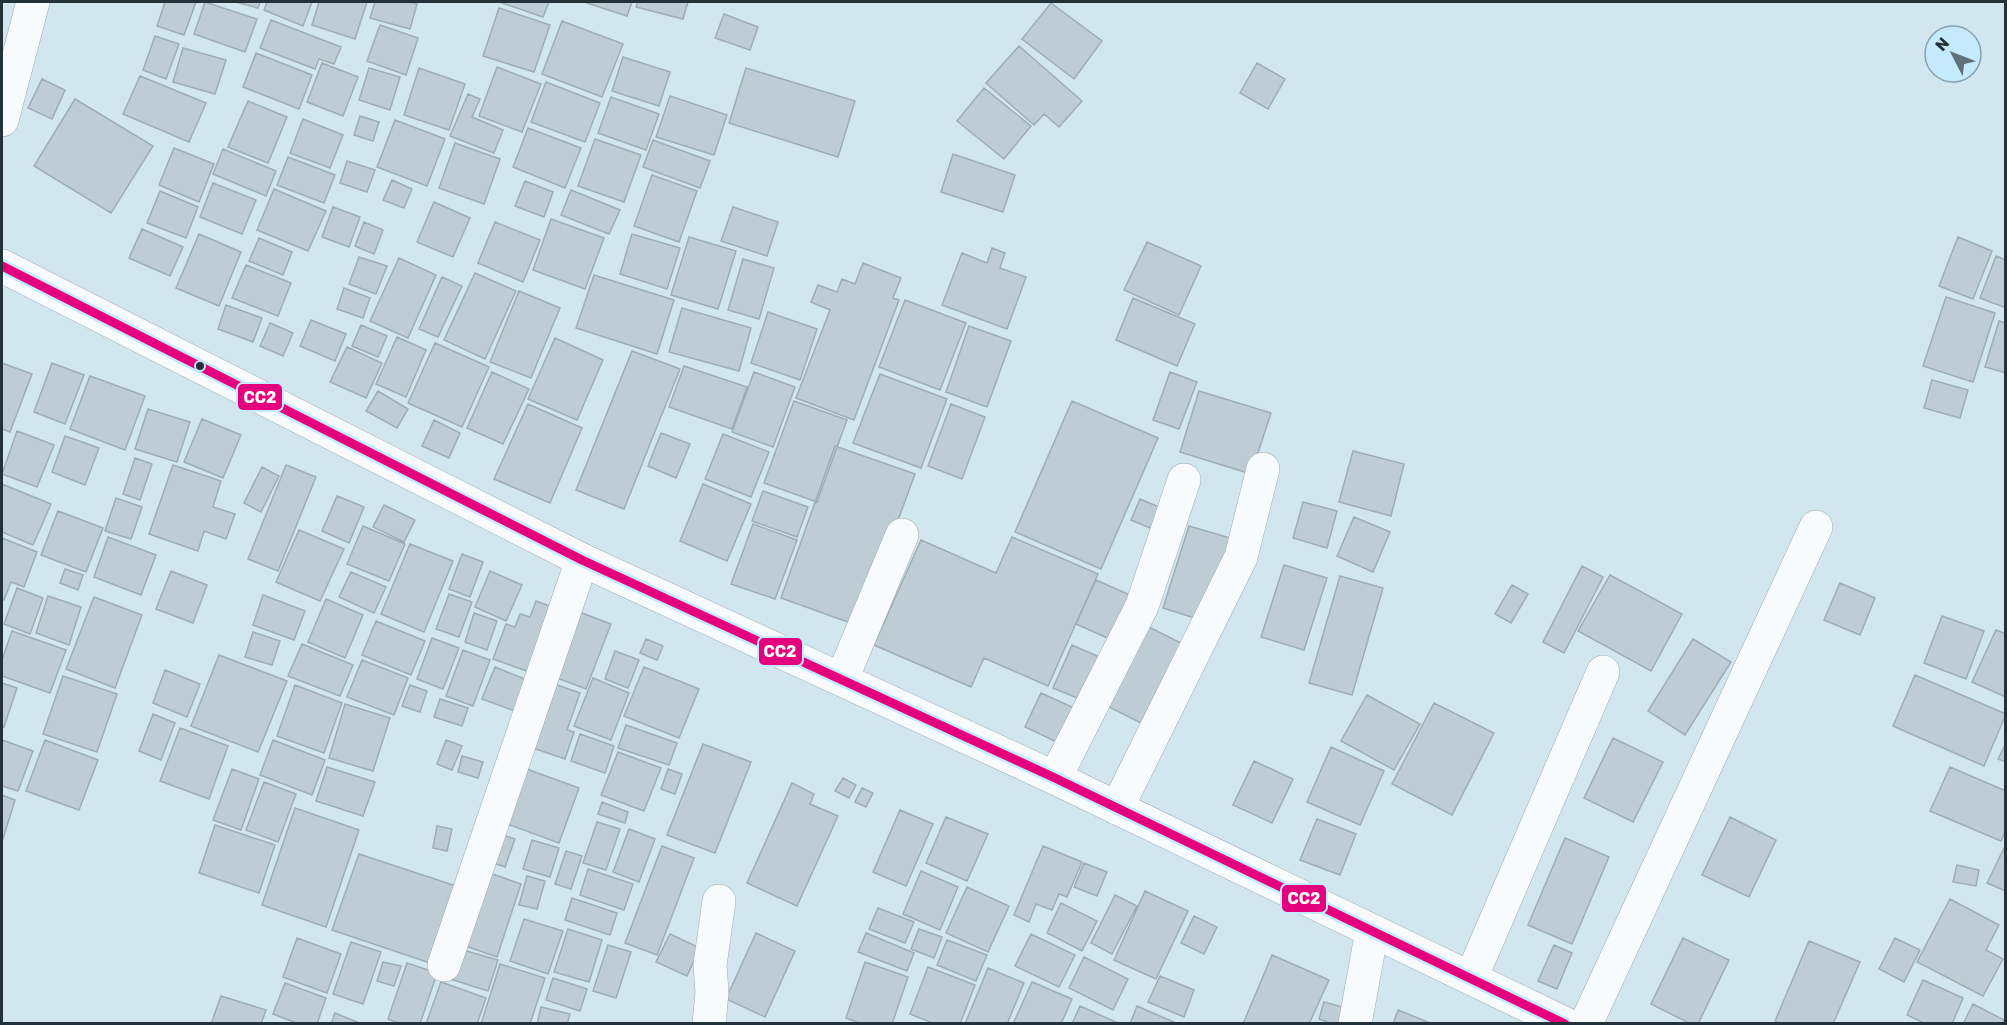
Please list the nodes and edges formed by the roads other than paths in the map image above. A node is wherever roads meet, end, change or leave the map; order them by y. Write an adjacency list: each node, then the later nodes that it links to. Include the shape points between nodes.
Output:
1 (33, 2): 2 (main road)
2 (2, 120)
3 (2, 266): 8 (main road)
4 (1263, 469): 12 (main road, via 1241,557)
5 (1184, 480): 11 (main road, via 1142,606)
6 (1816, 527): 20 (main road)
7 (902, 535): 10 (main road)
8 (582, 560): 10 (main road); 15 (main road)
9 (1603, 672): 16 (main road)
10 (842, 679): 11 (main road)
11 (1055, 778): 12 (main road)
12 (1117, 808): 14 (main road)
13 (719, 901): 17 (main road, via 710,965)
14 (1372, 931): 16 (main road); 18 (main road)
15 (444, 965)
16 (1471, 978): 19 (main road)
17 (709, 1023)
18 (1355, 1023)
19 (1566, 1023)
20 (1586, 1023)

